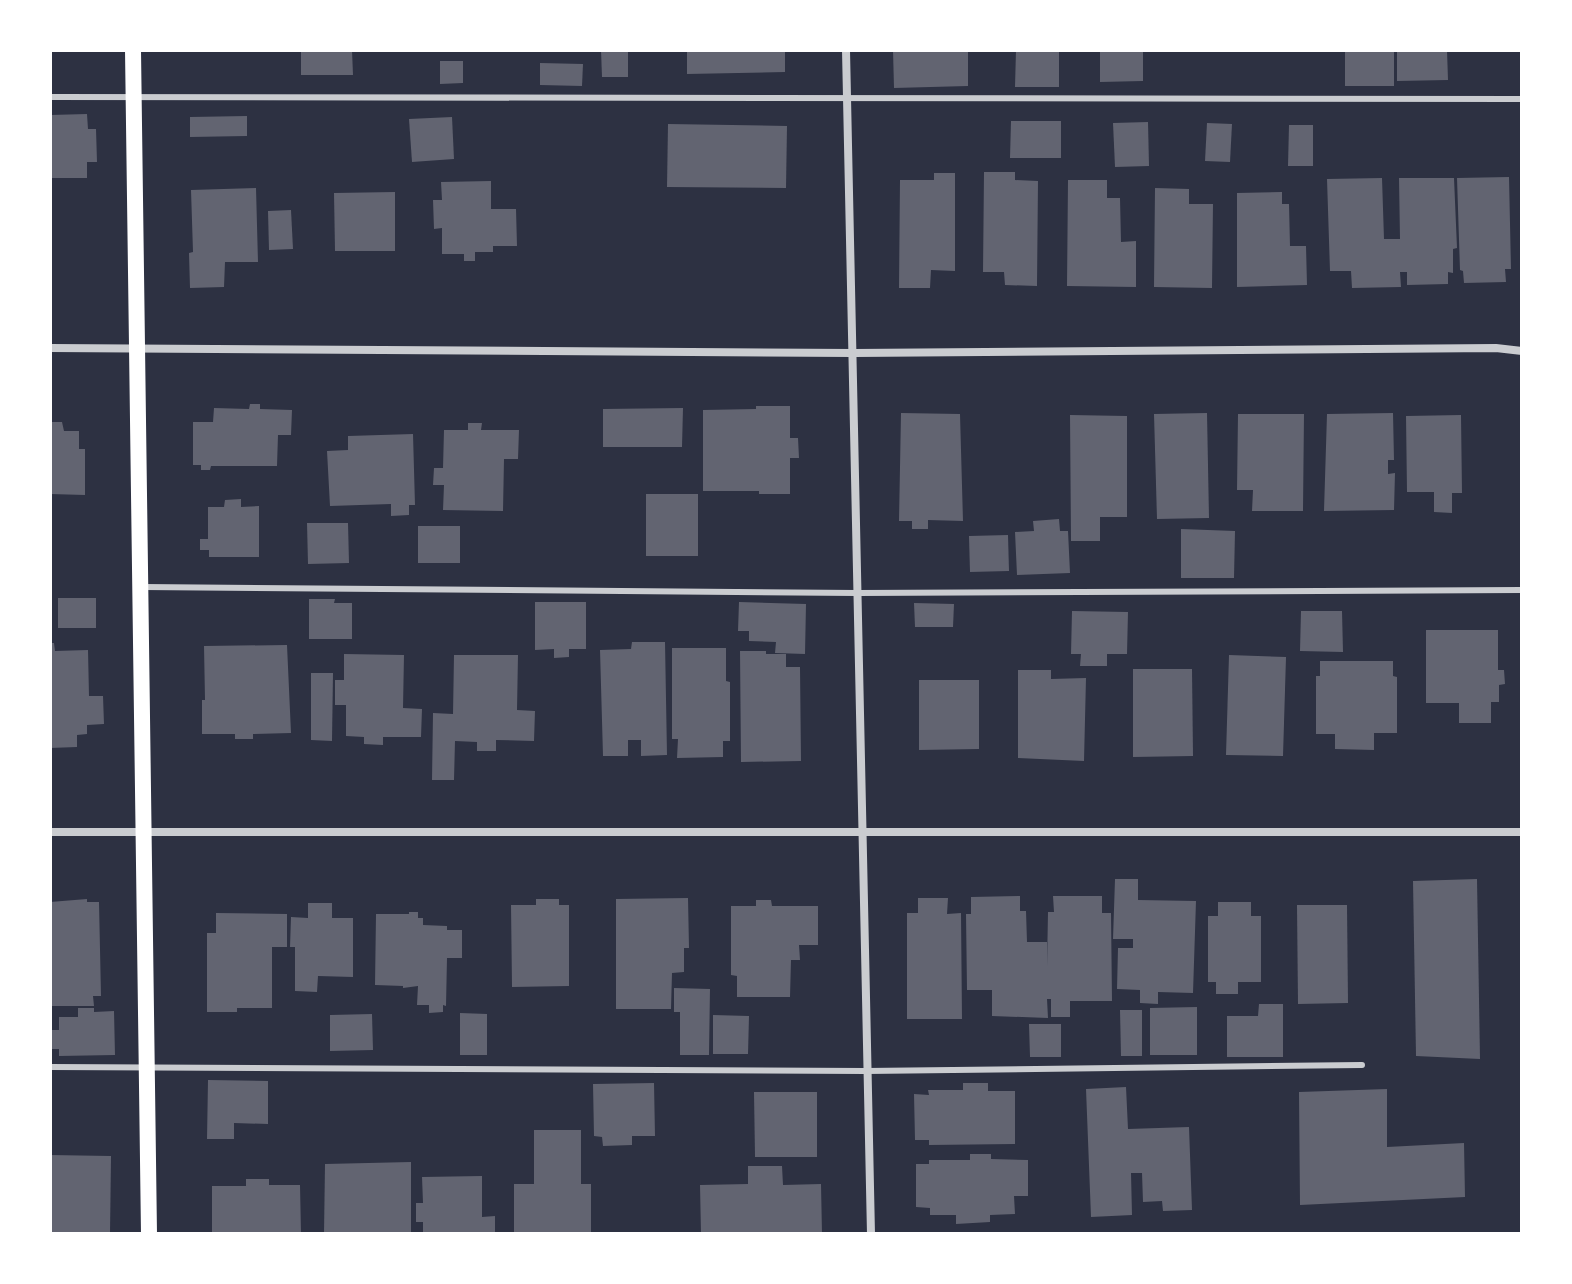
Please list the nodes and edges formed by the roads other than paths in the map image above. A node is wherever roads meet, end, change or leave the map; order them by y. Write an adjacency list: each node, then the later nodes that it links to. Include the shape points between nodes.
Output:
1 (133, 50): 4 (main road)
2 (846, 50): 5 (street)
3 (50, 97): 4 (lane)
4 (134, 97): 5 (lane); 8 (main road)
5 (847, 99): 6 (lane); 10 (street)
6 (1522, 99)
7 (50, 348): 8 (street)
8 (139, 349): 10 (street); 11 (main road)
9 (1522, 351): 10 (street)
10 (854, 353): 13 (street)
11 (140, 587): 13 (lane); 16 (main road)
12 (1522, 590): 13 (lane)
13 (857, 593): 14 (street)
14 (863, 830): 16 (street); 17 (street); 21 (street)
15 (50, 832): 16 (street)
16 (144, 832): 20 (main road)
17 (1522, 832)
18 (1362, 1065): 21 (lane)
19 (50, 1067): 20 (lane)
20 (147, 1067): 21 (lane); 22 (main road)
21 (866, 1071): 23 (street)
22 (149, 1234)
23 (871, 1234)

